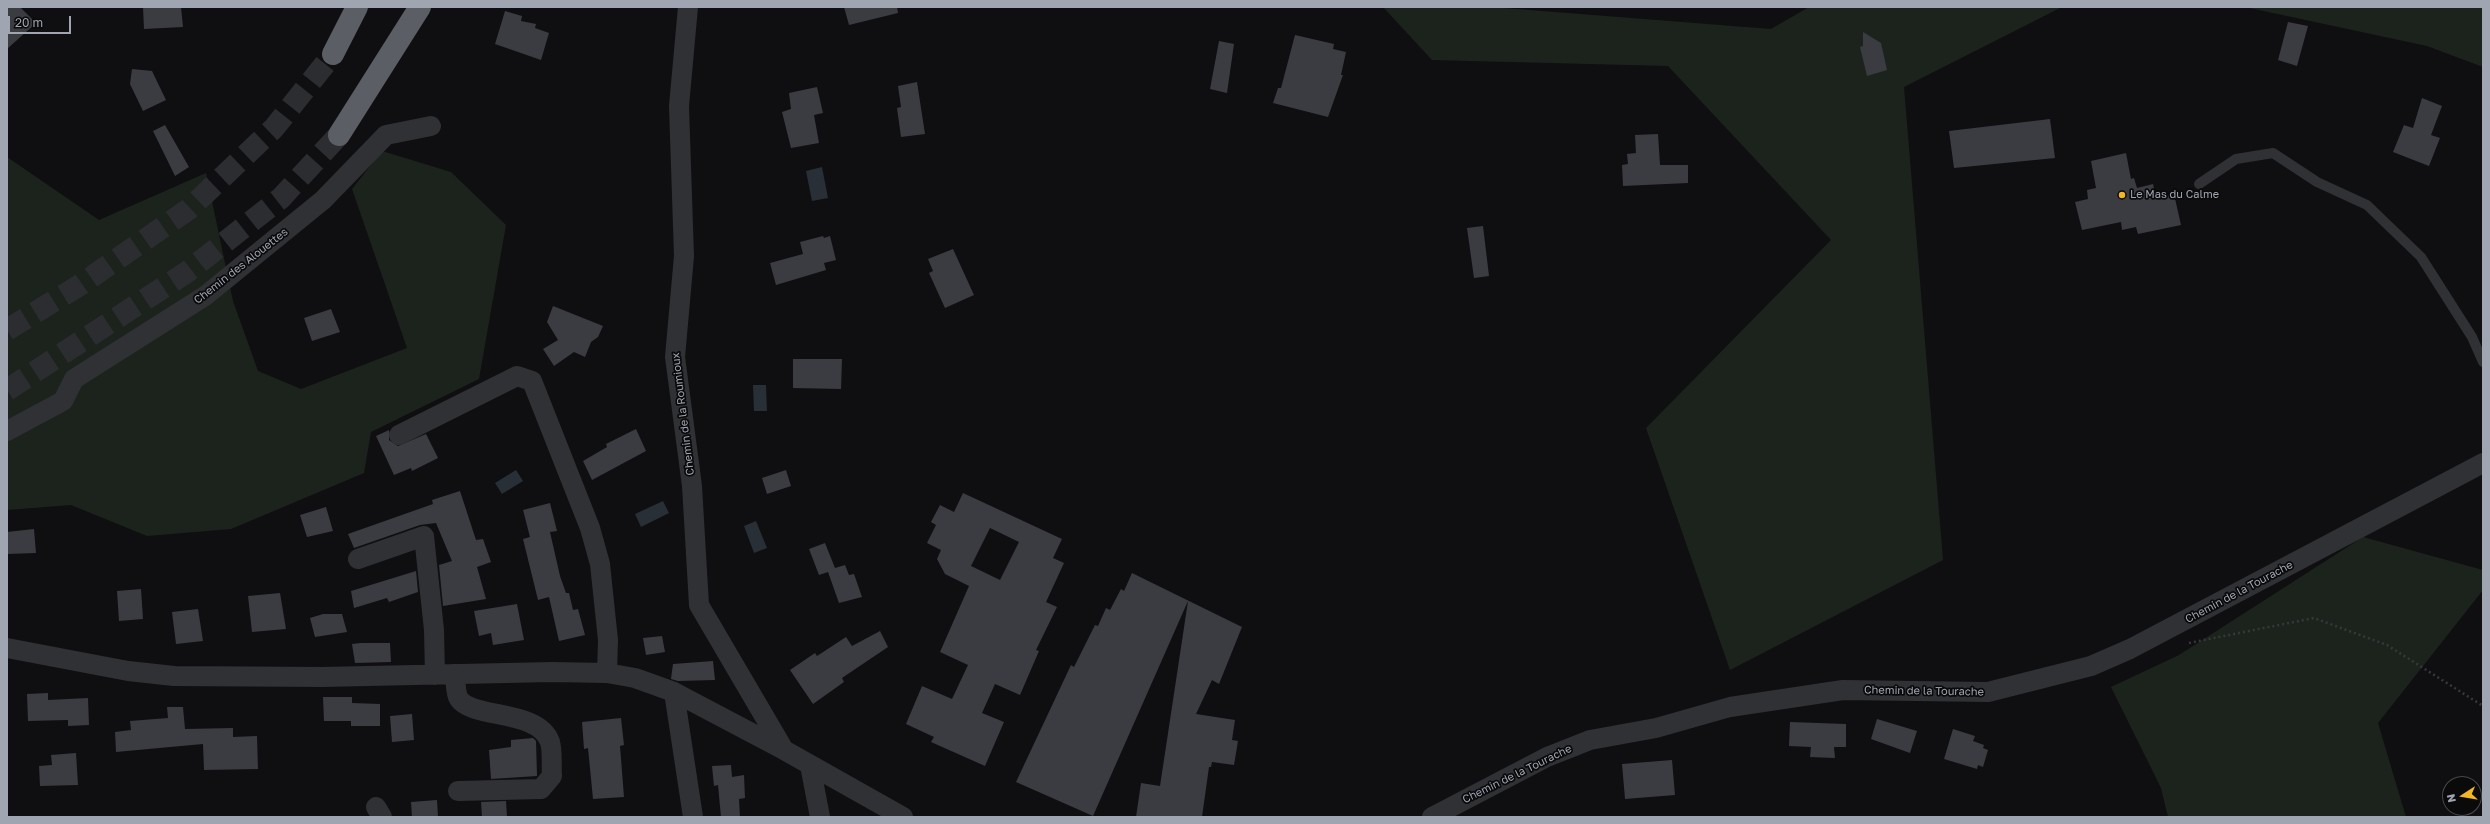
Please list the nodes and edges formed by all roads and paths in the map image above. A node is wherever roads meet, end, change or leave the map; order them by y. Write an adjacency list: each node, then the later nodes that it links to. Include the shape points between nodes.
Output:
1 (357, 7): 4 (highway)
2 (420, 7): 6 (highway)
3 (688, 7): 20 (street, Chemin de la Roumioux, via 678,106 684,256 675,357 692,486 698,605)
4 (333, 54)
5 (431, 126): 9 (street, Chemin des Alouettes, via 386,135 323,200 205,296 74,379 63,401)
6 (339, 135)
7 (2199, 184): 8 (lane, via 2236,159 2273,153 2317,182 2367,205 2421,257 2472,337)
8 (2483, 362)
9 (7, 431)
10 (399, 435): 15 (street, via 517,376 532,382 590,528 600,564 608,640)
11 (2483, 463): 26 (street, Chemin de la Tourache, via 2130,649 2091,666 1988,692 1843,690 1730,707 1656,728 1590,740 1547,757)
12 (358, 559): 17 (street, via 424,536 434,630)
13 (2182, 644): 19 (path, via 2314,618 2387,645)
14 (7, 648): 17 (street, via 128,671 174,676)
15 (607, 673): 16 (street); 18 (street, via 635,678)
16 (455, 674): 17 (street); 22 (street, via 457,697 465,706 505,714 543,730 550,743 552,776 541,789)
17 (435, 675)
18 (674, 692): 20 (street); 23 (street)
19 (2483, 706)
20 (784, 750): 21 (street)
21 (810, 765): 24 (street); 25 (street)
22 (458, 791)
23 (693, 817)
24 (820, 817)
25 (903, 817)
26 (1432, 817)

